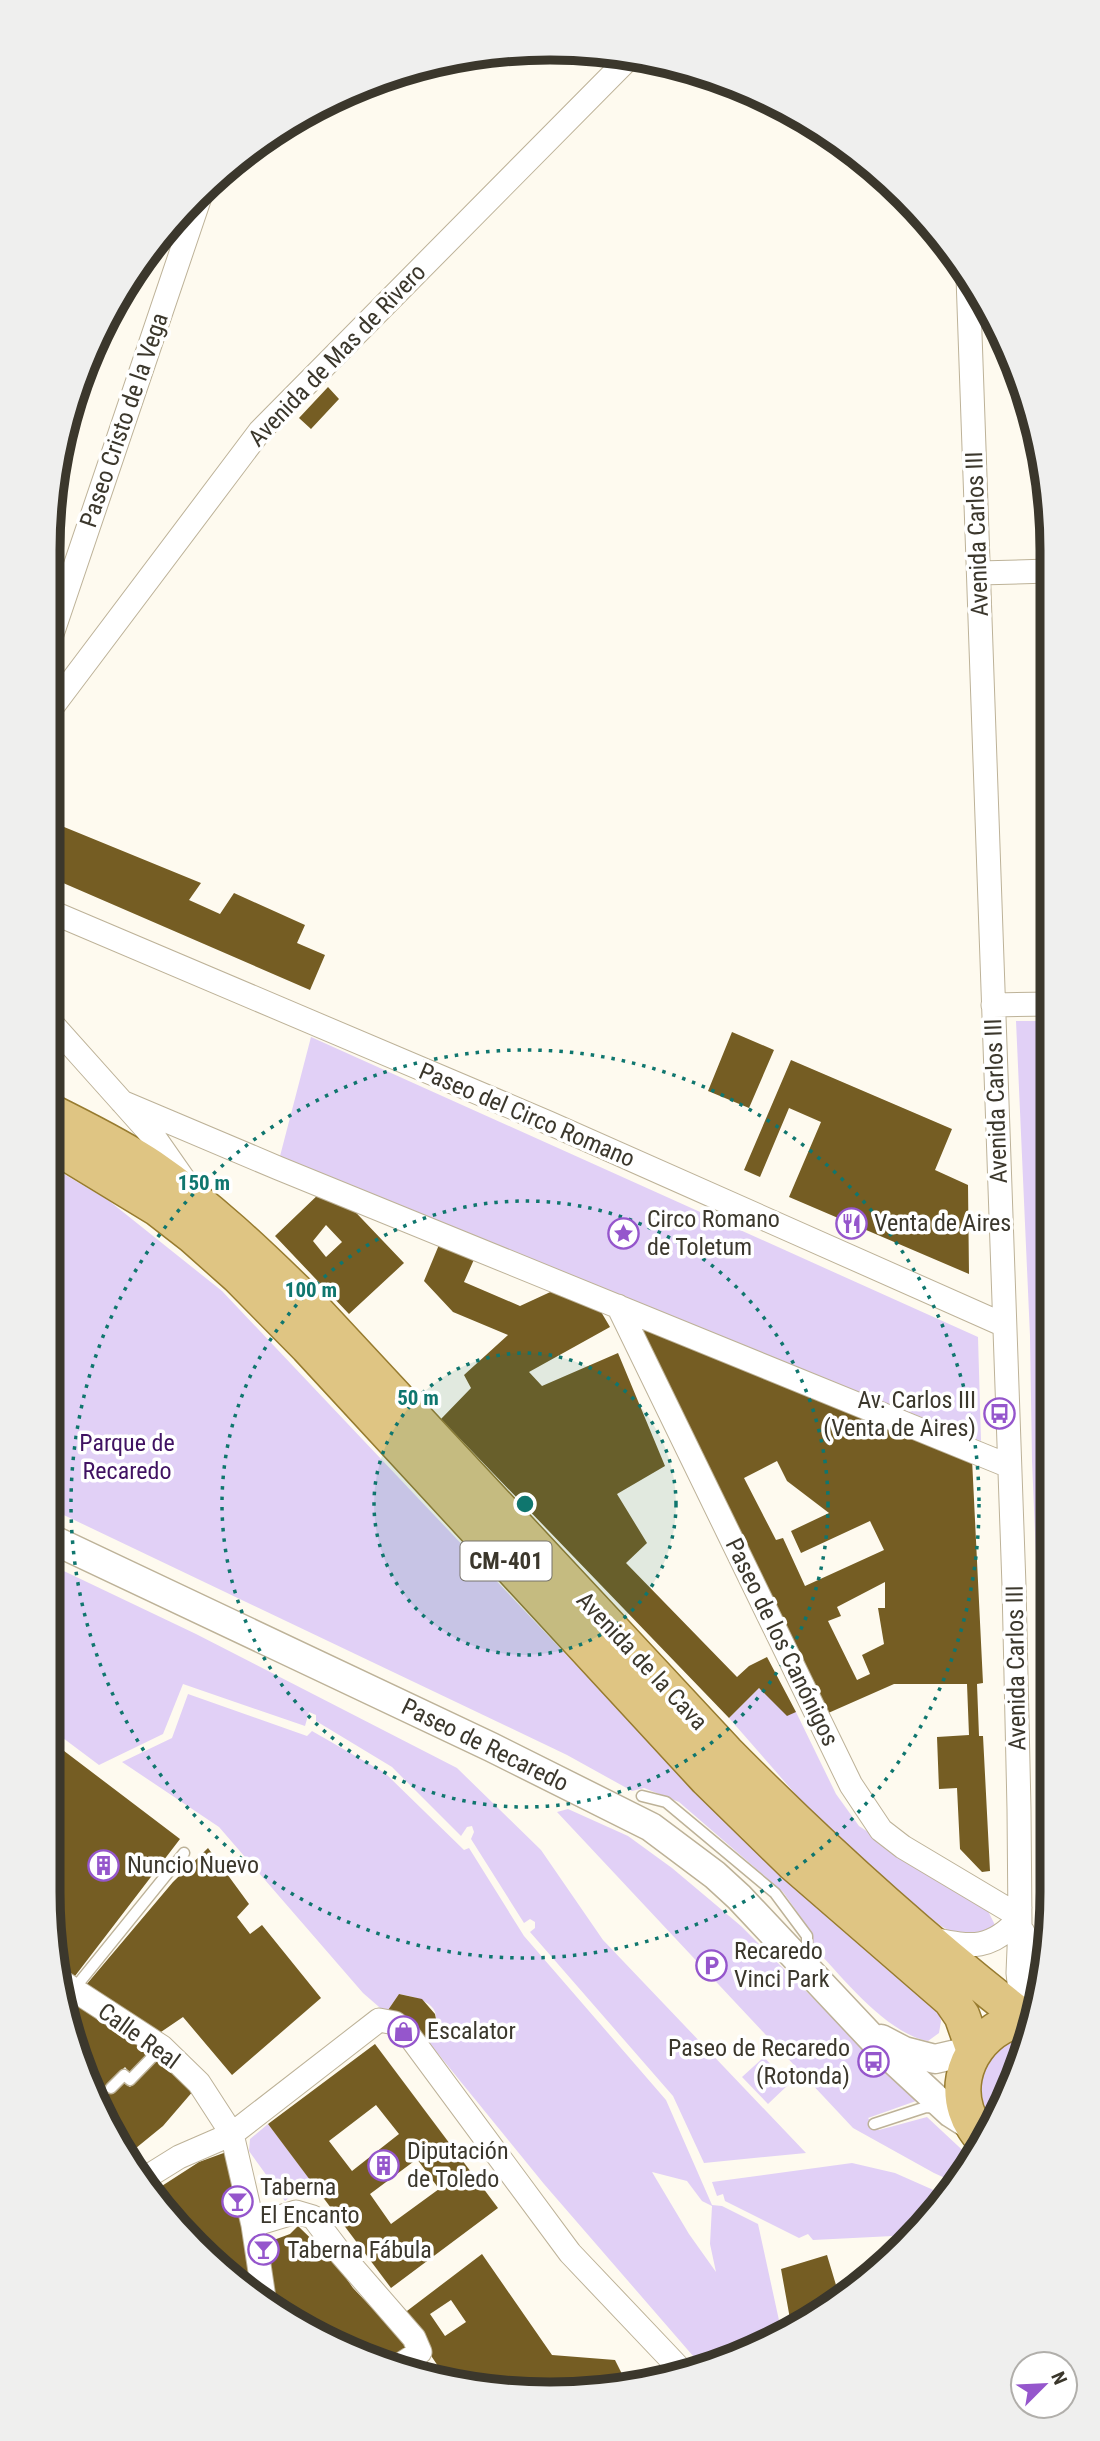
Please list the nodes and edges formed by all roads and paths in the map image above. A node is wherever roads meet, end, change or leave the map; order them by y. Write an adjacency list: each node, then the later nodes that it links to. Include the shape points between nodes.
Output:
1 (622, 65): 7 (street, Avenida de Mas de Rivero, via 260,431)
2 (195, 212): 6 (street, Paseo Cristo de la Vega)
3 (969, 295): 5 (street, Avenida Carlos III)
4 (1040, 571): 5 (street)
5 (979, 573): 10 (street, Avenida Carlos III)
6 (60, 611)
7 (60, 697)
8 (60, 916): 17 (street, Paseo del Circo Romano, via 549,1123)
9 (1040, 1004): 10 (street)
10 (993, 1005): 17 (street, Avenida Carlos III)
11 (60, 1033): 12 (street)
12 (122, 1102): 15 (street, via 157,1141); 16 (street)
13 (60, 1117): 15 (main road, Avenida de la Cava / CM-401, via 150,1167)
14 (60, 1148): 28 (main road, Avenida de la Cava / CM-401, via 157,1208 238,1276 708,1779 793,1863)
15 (203, 1206): 23 (main road, Avenida de la Cava / CM-401, via 306,1301 745,1771)
16 (618, 1306): 18 (street); 22 (street, Paseo de los Canónigos, via 868,1813 903,1847)
17 (1004, 1325): 18 (street, Avenida Carlos III)
18 (1009, 1465): 22 (street, Avenida Carlos III)
19 (60, 1543): 25 (street, Paseo de Recaredo, via 651,1827 739,1896)
20 (642, 1796): 25 (lane, via 666,1802 775,1893 807,1936)
21 (184, 1853): 26 (lane)
22 (1020, 1917): 23 (street, via 1008,1931 982,1944 968,1946); 24 (street, Avenida Carlos III); 29 (street, Avenida Carlos III, via 1018,1973)
23 (922, 1937): 30 (main road, Avenida de la Cava / CM-401)
24 (1035, 1962)
25 (807, 1969): 32 (street, Paseo de Recaredo)
26 (69, 1985)
27 (69, 1987): 33 (street, Calle Real)
28 (951, 2000): 34 (main road, Avenida de la Cava / CM-401); 35 (street, via 955,2023 950,2041)
29 (1026, 2011)
30 (1024, 2016)
31 (1024, 2019): 34 (main road, via 1004,2024)
32 (868, 2033): 35 (street, Paseo de Recaredo); 38 (street, Paseo de Recaredo)
33 (162, 2047): 36 (lane, via 130,2080 124,2075); 39 (street, Calle Real, via 199,2083)
34 (974, 2050): 35 (street, Paseo de Recaredo, via 934,2059); 38 (main road, via 962,2088)
35 (920, 2056)
36 (111, 2088)
37 (874, 2124): 38 (lane, via 926,2107 939,2108)
38 (970, 2127)
39 (232, 2134): 40 (street); 41 (street, Calle Real); 44 (street, via 379,2020 395,2023 408,2034 570,2253)
40 (150, 2175)
41 (253, 2225): 42 (street, Calle Real); 43 (street, via 296,2213 313,2217 414,2338 420,2352)
42 (263, 2288)
43 (408, 2360)
44 (676, 2365)

